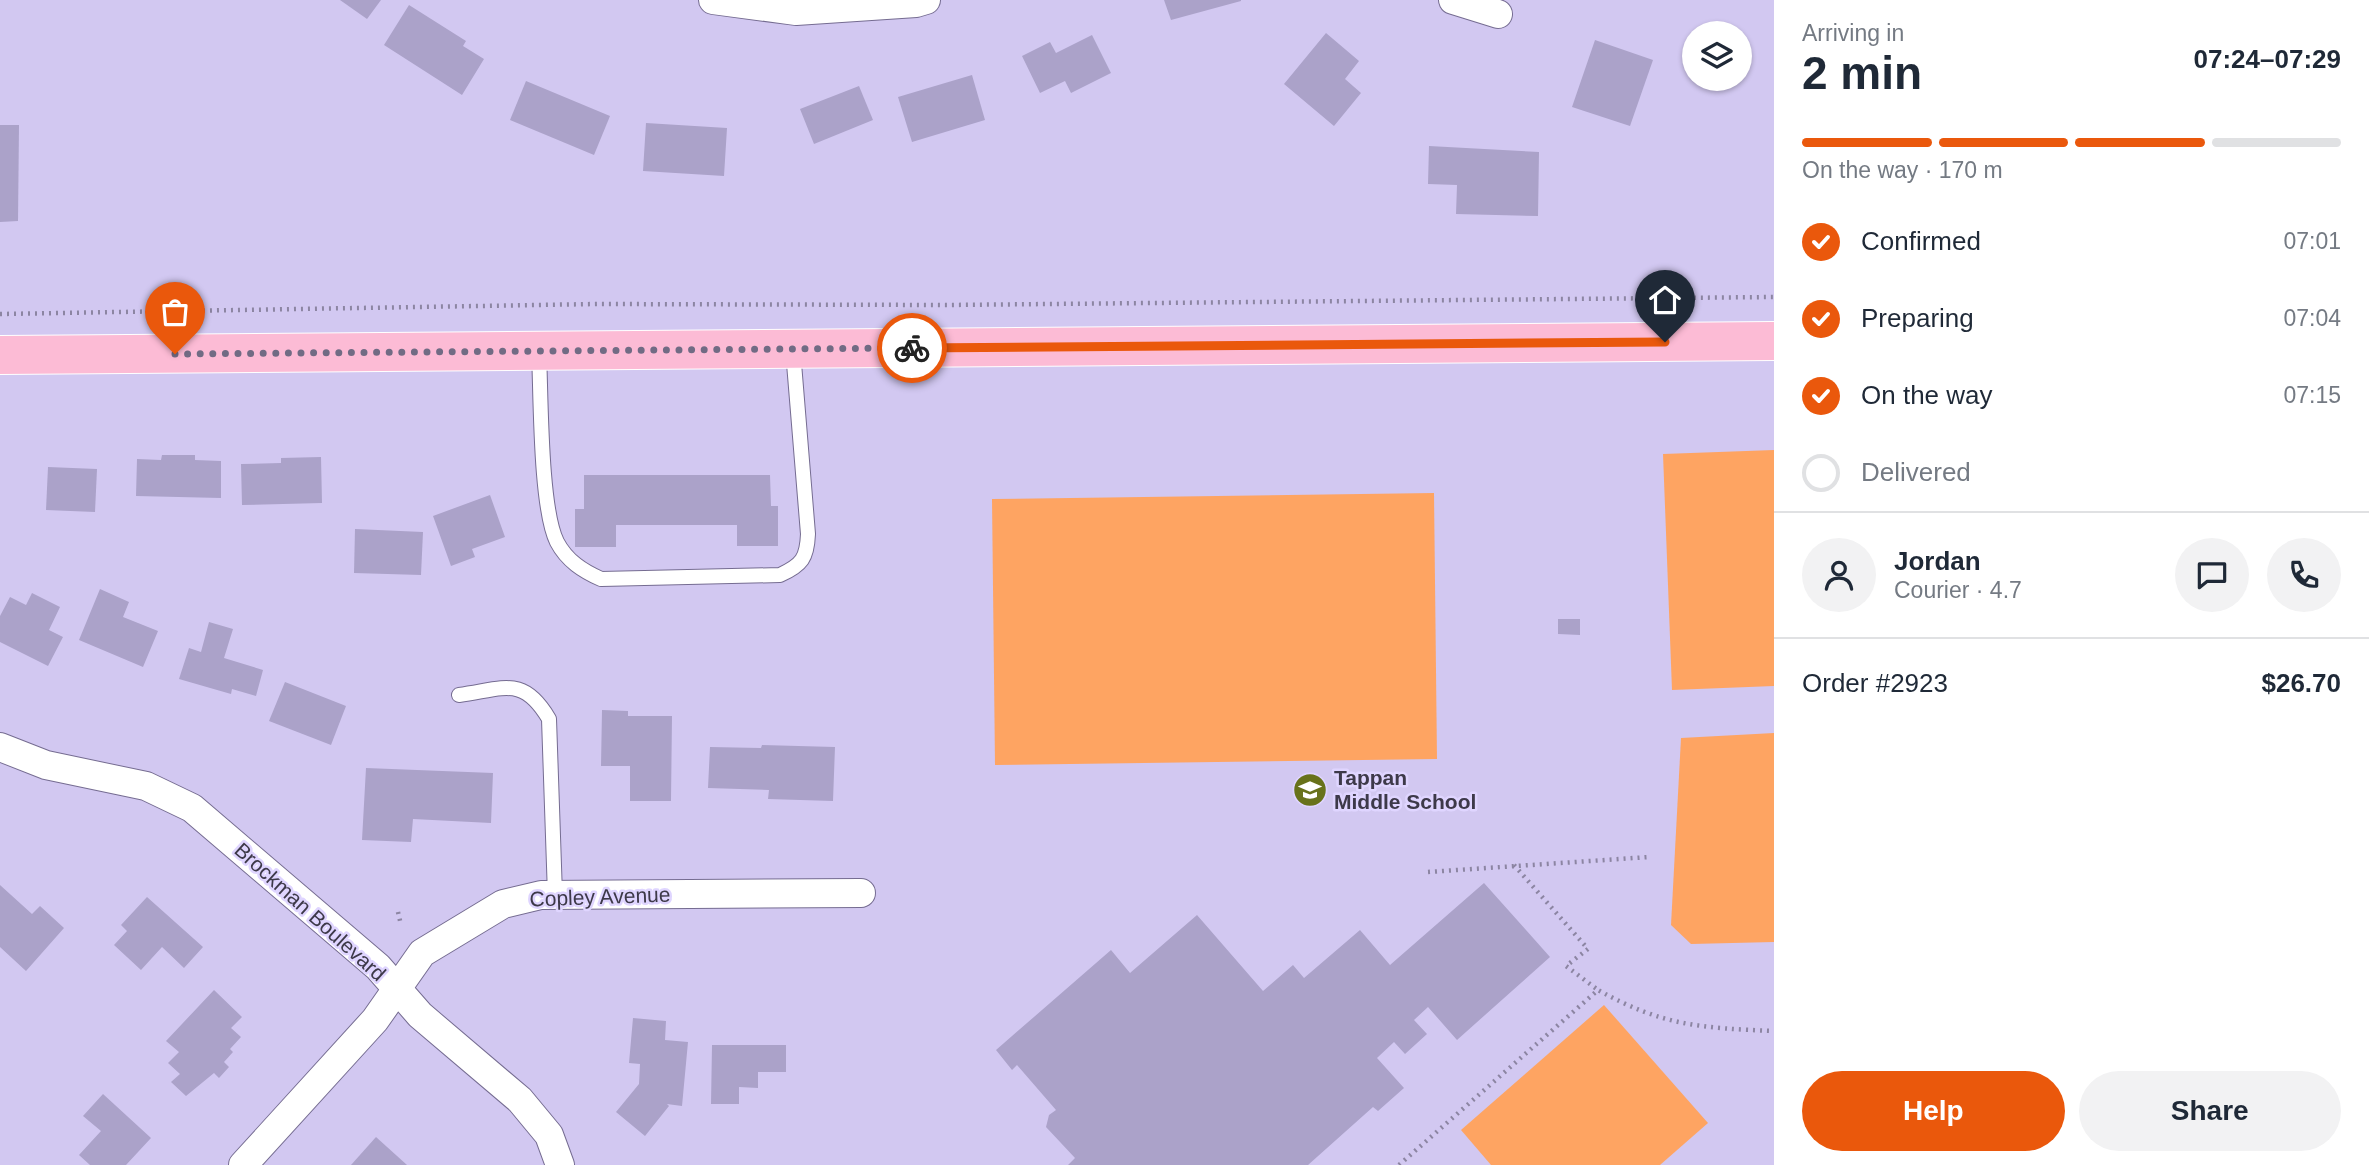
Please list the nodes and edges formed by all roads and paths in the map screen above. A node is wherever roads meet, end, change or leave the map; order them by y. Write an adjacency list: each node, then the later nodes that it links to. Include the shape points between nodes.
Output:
1 (713, 0): 2 (street, via 796,11)
2 (926, 0)
3 (1453, 0): 4 (street)
4 (1498, 14)
5 (1774, 298): 6 (path, via 597,304)
6 (0, 314)
7 (1774, 341): 8 (main road)
8 (793, 349): 9 (main road); 9 (lane, via 807,556 780,575 601,579 577,568 557,542 551,521)
9 (539, 351): 10 (main road)
10 (0, 355)
11 (459, 695): 17 (lane, via 515,687 536,697 549,719)
12 (0, 747): 20 (street, Brockman Boulevard, via 46,765 146,786 192,808 378,967)
13 (1649, 857): 14 (path)
14 (1514, 865): 15 (path); 21 (path, via 1587,949 1566,966)
15 (1428, 872)
16 (861, 893): 17 (street, Copley Avenue)
17 (555, 895): 20 (street, Copley Avenue, via 503,905 465,925 422,953)
18 (398, 912): 19 (path)
19 (401, 925)
20 (395, 989): 23 (street, Copley Avenue, via 375,1020); 24 (street, Brockman Boulevard, via 520,1101 549,1135)
21 (1598, 990): 22 (path, via 1660,1019); 25 (path)
22 (1774, 1031)
23 (243, 1165)
24 (560, 1165)
25 (1399, 1165)

